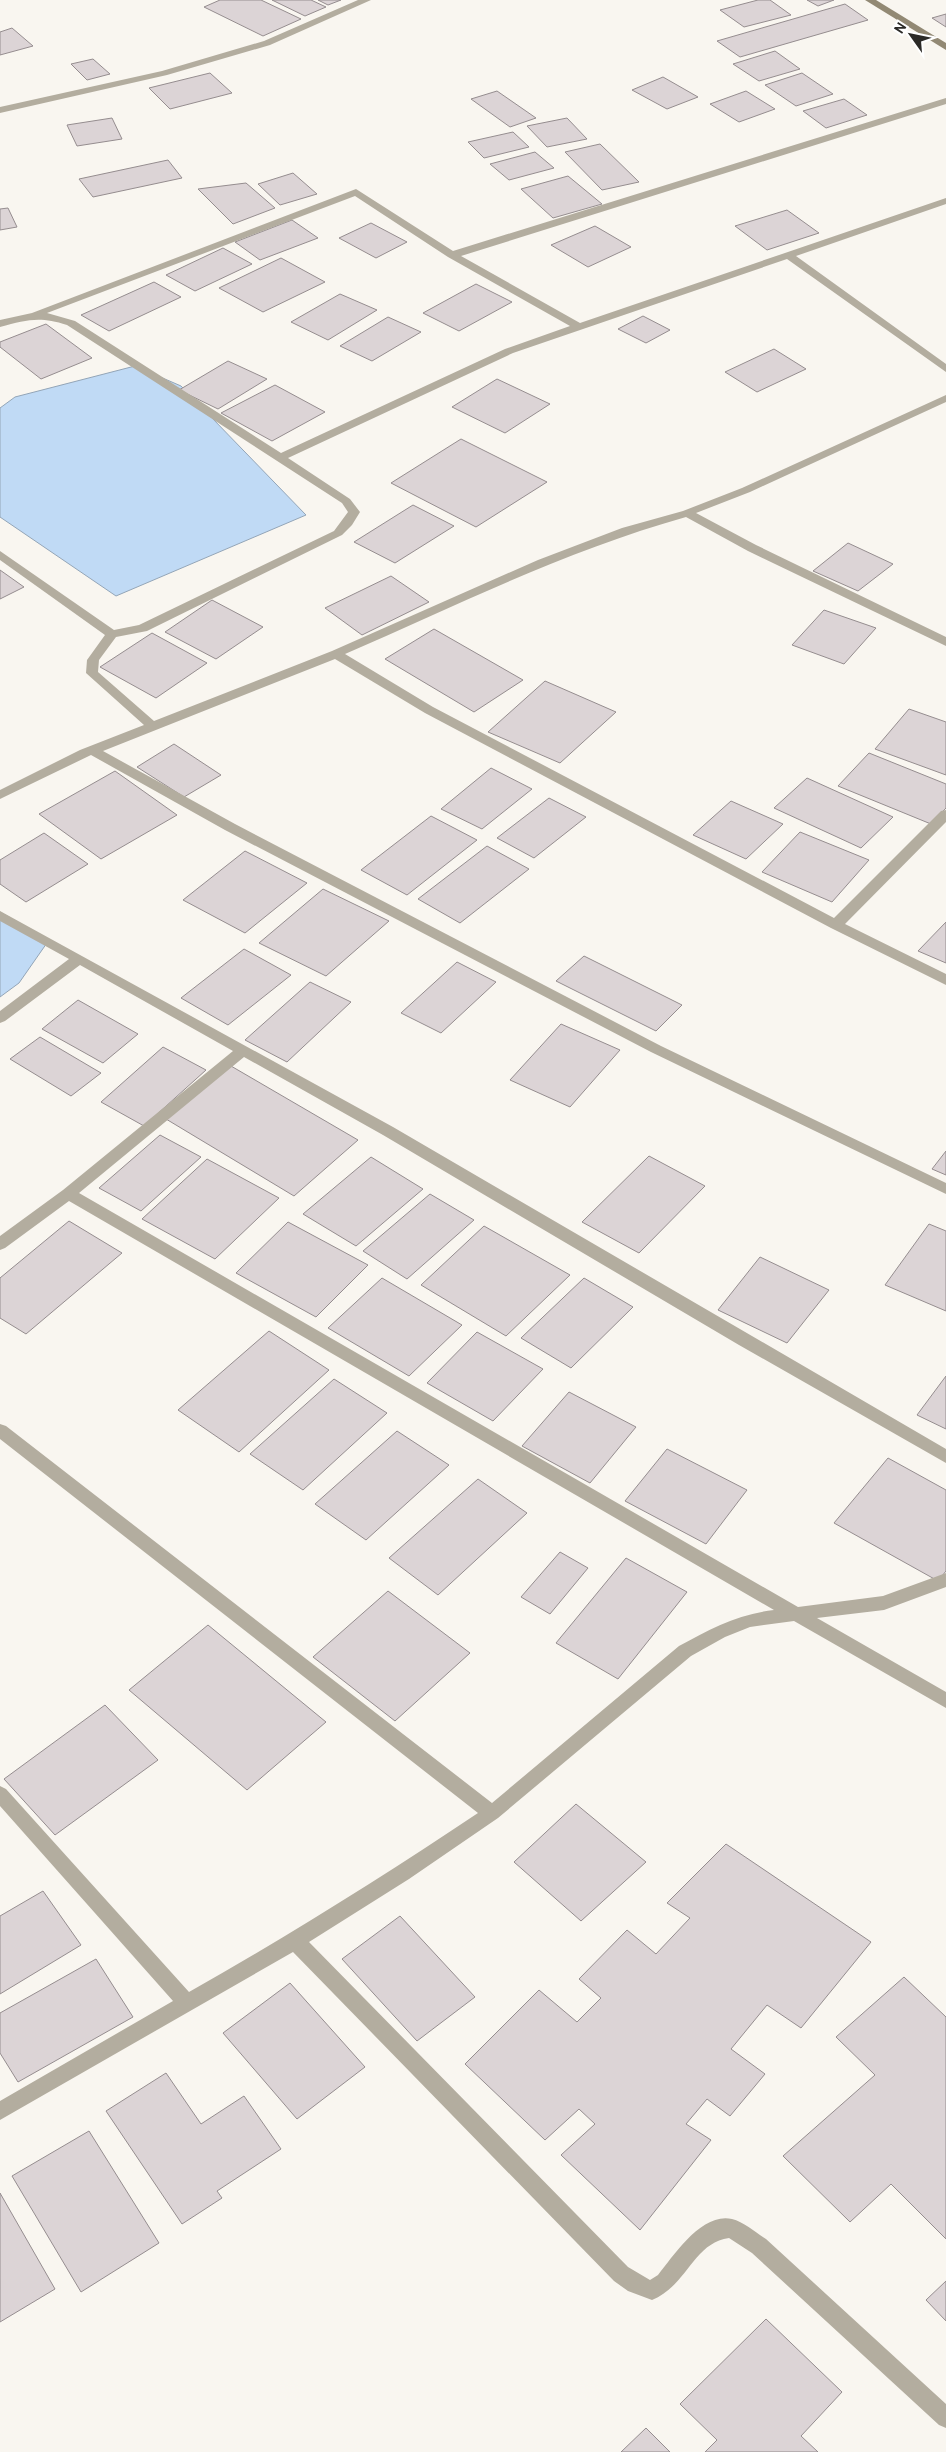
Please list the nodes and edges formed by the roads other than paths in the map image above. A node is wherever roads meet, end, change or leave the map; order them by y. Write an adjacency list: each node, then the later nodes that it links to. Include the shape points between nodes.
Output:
1 (366, 0): 5 (street, via 267,43 164,74)
2 (870, 0): 3 (street)
3 (946, 47)
4 (946, 101): 7 (street)
5 (0, 110)
6 (946, 201): 8 (street)
7 (452, 255): 9 (street, via 356,192); 11 (street)
8 (788, 255): 11 (street); 12 (street)
9 (36, 314): 10 (street); 14 (street, via 71,323)
10 (0, 324)
11 (577, 326): 14 (street, via 510,351)
12 (946, 369)
13 (946, 398): 15 (street, via 746,490)
14 (280, 458): 17 (street, via 346,501 354,512 348,524 338,533 143,628)
15 (687, 513): 18 (street); 19 (street, via 584,546)
16 (0, 555): 17 (street)
17 (112, 634): 20 (street, via 92,660 92,673)
18 (946, 642)
19 (336, 654): 20 (street); 25 (street, via 429,710)
20 (152, 726): 21 (street)
21 (92, 750): 22 (street); 30 (street, via 230,827 656,1049)
22 (0, 795)
23 (946, 814): 25 (street)
24 (0, 916): 26 (street)
25 (836, 925): 27 (street)
26 (79, 959): 28 (street); 29 (street)
27 (946, 980)
28 (0, 1018)
29 (243, 1050): 31 (street); 34 (street, via 388,1131)
30 (946, 1188)
31 (68, 1194): 32 (street); 36 (street)
32 (0, 1244)
33 (0, 1430): 39 (street)
34 (946, 1457)
35 (946, 1580): 36 (street, via 884,1603)
36 (794, 1614): 37 (street); 39 (street, via 749,1620 685,1651)
37 (946, 1701)
38 (0, 1794): 41 (street)
39 (492, 1813): 40 (street)
40 (294, 1942): 41 (street); 43 (street, via 621,2274 652,2290 665,2282 702,2237 731,2228 760,2246)
41 (187, 2003): 42 (street)
42 (0, 2111)
43 (946, 2418)

